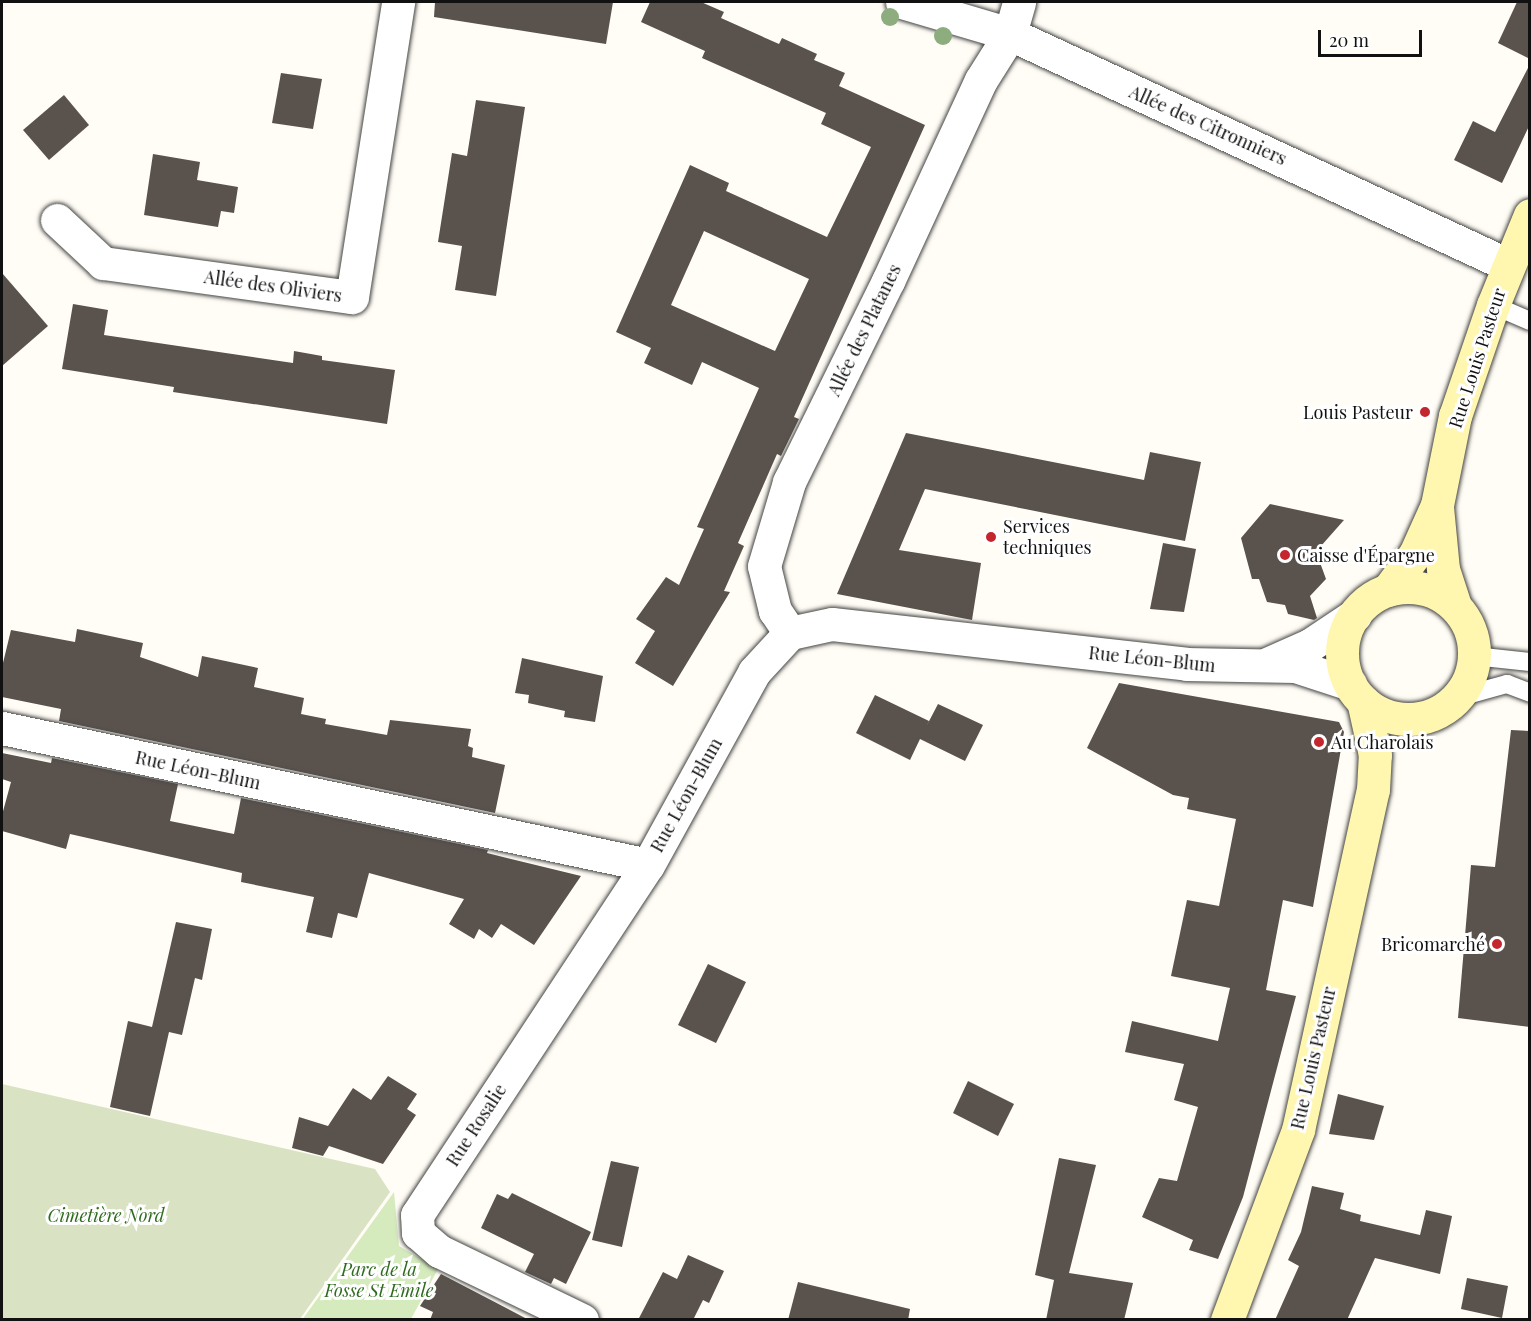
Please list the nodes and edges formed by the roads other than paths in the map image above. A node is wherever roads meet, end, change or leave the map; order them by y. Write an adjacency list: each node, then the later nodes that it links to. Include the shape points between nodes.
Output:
1 (398, 2): 6 (street, Allée des Oliviers, via 352,297 103,263)
2 (903, 2): 4 (street, Allée des Citronniers)
3 (1019, 2): 4 (street, Allée des Platanes)
4 (1010, 34): 7 (street, Allée des Citronniers); 14 (street, Allée des Platanes, via 981,80 789,482 764,566 775,611)
5 (1530, 215): 7 (main road, Rue Louis Pasteur)
6 (57, 220)
7 (1508, 265): 8 (main road, Rue Louis Pasteur)
8 (1493, 305): 9 (lane); 10 (main road, Rue Louis Pasteur, via 1455,416)
9 (1530, 321)
10 (1437, 505): 11 (main road, Rue Louis Pasteur, via 1415,554); 12 (main road, Rue Louis Pasteur, via 1443,569)
11 (1388, 590): 12 (main road, via 1424,589); 13 (main road)
12 (1455, 606): 15 (main road, via 1466,621)
13 (1354, 615): 17 (street, Rue Léon-Blum, via 1310,645); 18 (main road, via 1342,648)
14 (790, 633): 17 (street, Rue Léon-Blum, via 832,624 1186,664); 24 (street, Rue Léon-Blum, via 754,672)
15 (1474, 656): 16 (lane); 20 (main road, via 1472,671)
16 (1530, 662)
17 (1262, 666): 18 (street, Rue Léon-Blum, via 1295,666)
18 (1356, 692): 21 (main road, via 1387,716); 23 (main road, Rue Louis Pasteur, via 1375,755)
19 (1530, 693): 20 (lane, via 1507,684)
20 (1456, 698): 21 (main road, via 1437,712)
21 (1415, 718): 23 (main road, Rue Louis Pasteur, via 1384,762)
22 (2, 728): 24 (street, Rue Léon-Blum)
23 (1373, 790): 26 (main road, Rue Louis Pasteur, via 1298,1130)
24 (648, 865): 25 (street, Rue Rosalie, via 417,1215 418,1233 439,1251)
25 (566, 1316)
26 (1227, 1320)

